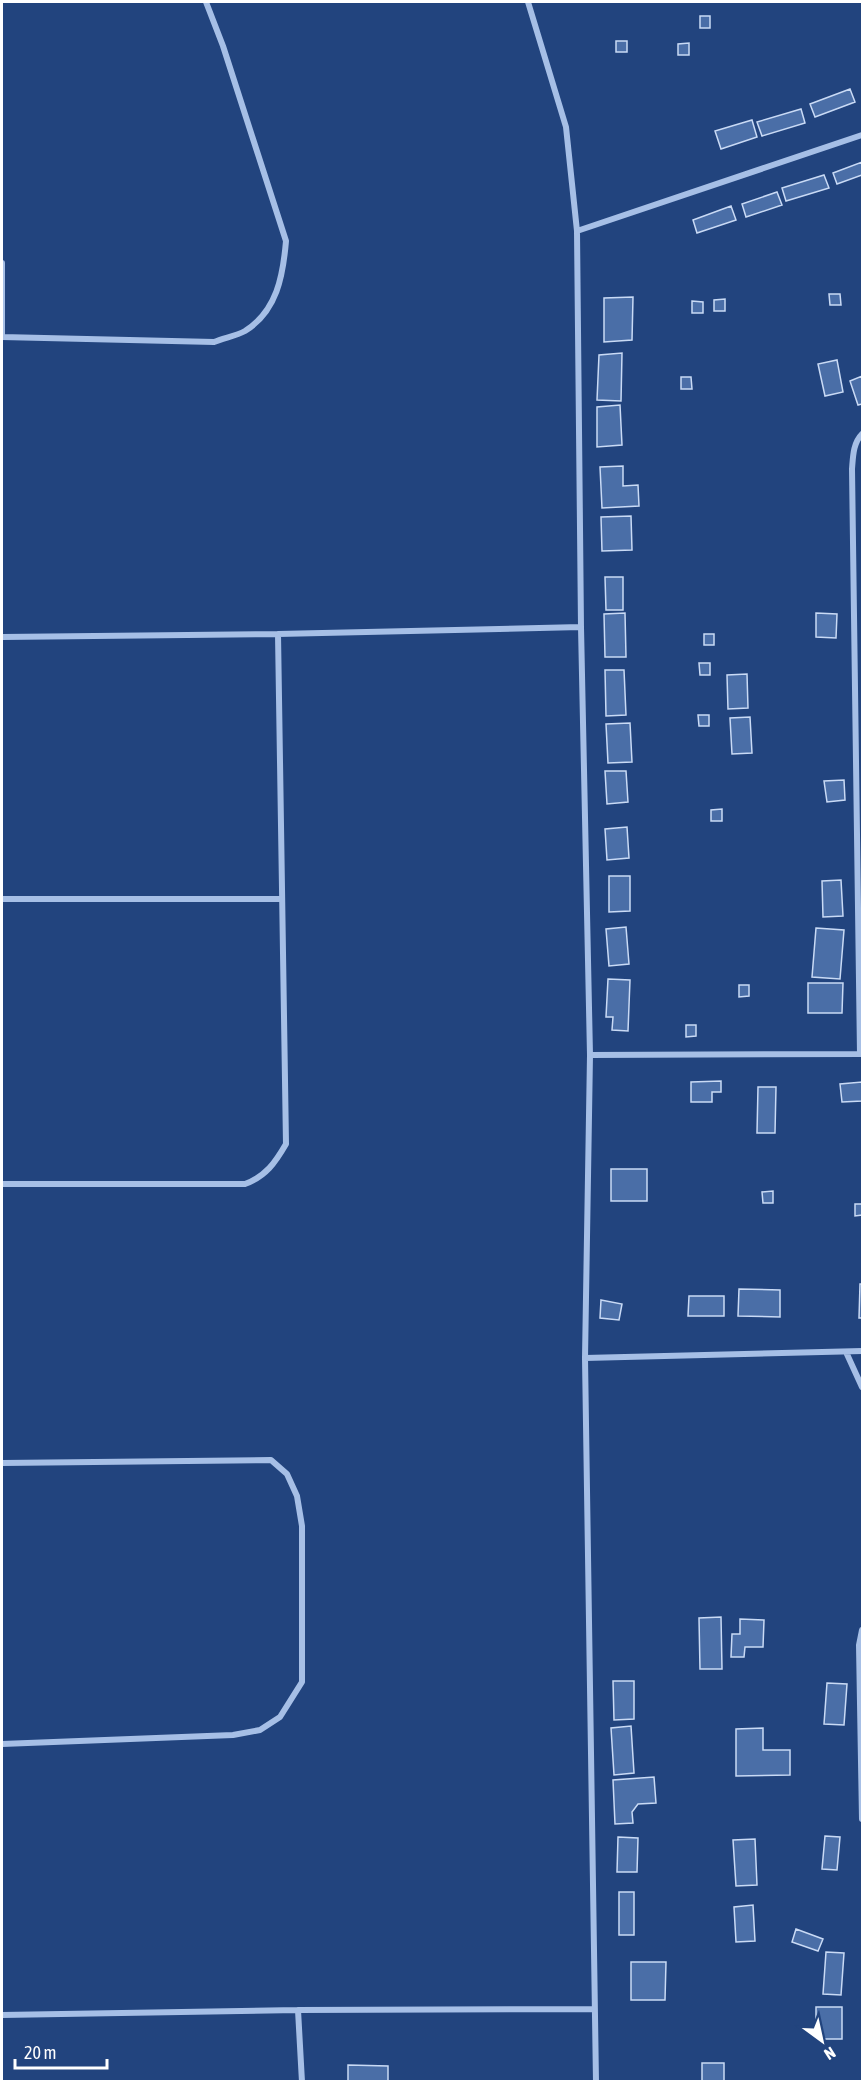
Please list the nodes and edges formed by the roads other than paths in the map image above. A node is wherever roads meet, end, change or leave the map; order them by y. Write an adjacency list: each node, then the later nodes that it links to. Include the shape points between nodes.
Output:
1 (206, 2): 6 (street, via 286,241 283,273 268,311 244,332 214,342)
2 (528, 2): 4 (street, via 566,128)
3 (862, 135): 4 (street)
4 (578, 231): 8 (street)
5 (2, 262): 6 (street)
6 (2, 337)
7 (862, 434): 13 (street, via 854,450 852,469)
8 (581, 627): 9 (street); 14 (street)
9 (278, 634): 10 (street); 12 (street)
10 (2, 637)
11 (2, 899): 12 (street)
12 (282, 899): 15 (street, via 286,1144 273,1167 244,1184)
13 (861, 1054): 14 (street)
14 (590, 1055): 18 (street)
15 (2, 1184)
16 (862, 1351): 17 (street)
17 (846, 1352): 18 (street); 19 (street)
18 (585, 1358): 25 (street)
19 (862, 1387)
20 (2, 1463): 23 (street, via 271,1460 287,1474 297,1496 302,1526 302,1682 280,1717 260,1730 233,1735)
21 (862, 1630): 22 (street)
22 (861, 1645): 24 (street)
23 (2, 1744)
24 (862, 1819)
25 (594, 2009): 26 (street); 29 (street)
26 (298, 2010): 27 (street); 28 (street)
27 (2, 2015)
28 (302, 2082)
29 (596, 2082)

